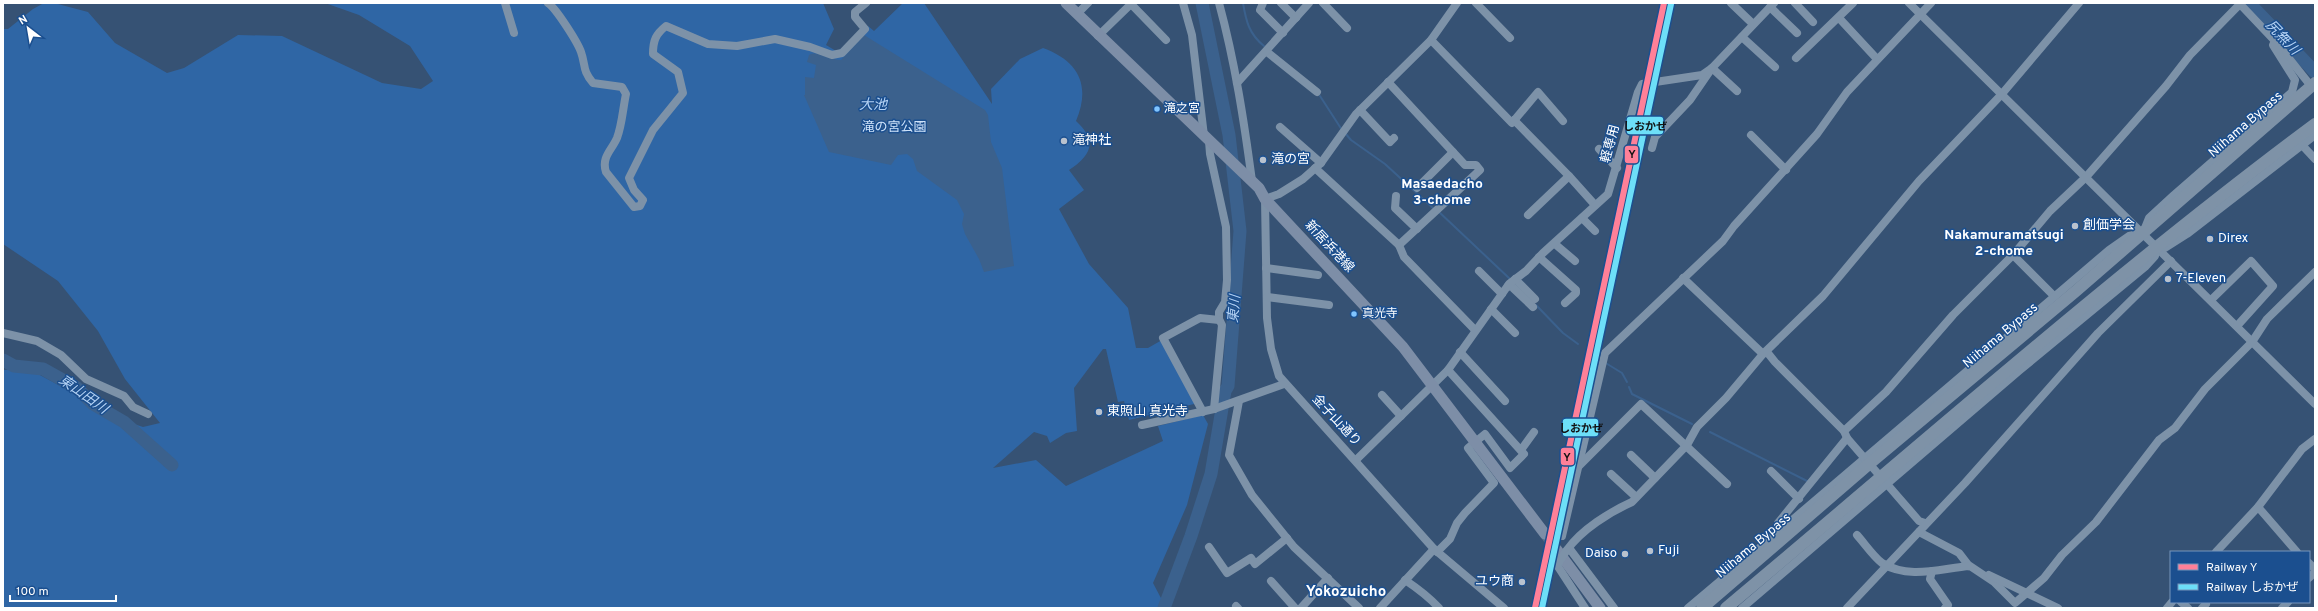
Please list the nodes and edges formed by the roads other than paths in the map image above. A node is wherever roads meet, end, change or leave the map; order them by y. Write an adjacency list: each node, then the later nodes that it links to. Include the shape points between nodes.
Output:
1 (505, 3): 29 (street)
2 (548, 3): 3 (street, via 575,40 581,52 584,73 593,83 622,87 626,94 617,138 604,165 606,172 634,207 640,206 643,200 634,190 629,178 653,130 683,93 678,72 653,54 653,43 658,33 666,26 708,44 724,46 775,40 810,47 832,56 842,53 865,29 854,12)
3 (866, 3)
4 (1066, 3): 22 (main road, 新居浜港線)
5 (1088, 3): 22 (street)
6 (1183, 3): 57 (street, via 1192,35)
7 (1219, 3): 44 (street)
8 (1263, 3): 30 (street, via 1260,10)
9 (1281, 3): 24 (street)
10 (1309, 3): 24 (street)
11 (1322, 3): 28 (street)
12 (1458, 3): 36 (street)
13 (1476, 3): 34 (street)
14 (1731, 3): 27 (street)
15 (1795, 3): 26 (street)
16 (1853, 3): 25 (street)
17 (1909, 3): 23 (street)
18 (1931, 3): 23 (street)
19 (2079, 3): 48 (street)
20 (2240, 3): 37 (street); 67 (street, via 2190,55)
21 (1772, 5): 27 (street); 31 (street)
22 (1077, 14): 32 (main road, 新居浜港線)
23 (1922, 14): 40 (street); 48 (street)
24 (1296, 18): 30 (street)
25 (1839, 18): 39 (street); 40 (street)
26 (1813, 22)
27 (1753, 24): 33 (street)
28 (1347, 28)
29 (514, 33)
30 (1284, 33): 38 (street)
31 (1797, 34)
32 (1098, 36): 35 (street, via 1131,4); 57 (main road, 新居浜港線)
33 (1742, 37): 41 (street); 42 (street)
34 (1510, 38)
35 (1166, 40)
36 (1431, 40): 43 (street); 50 (street, via 1512,123)
37 (2275, 41): 45 (street); 77 (street, via 2273,45 2295,80 2292,92 2149,218)
38 (1267, 52): 44 (street); 46 (street)
39 (1796, 58)
40 (1877, 59): 65 (street, via 1838,102 1817,134)
41 (1775, 67)
42 (1712, 68): 47 (street); 59 (street, via 1690,100 1655,137); 64 (street, 軽専用, via 1702,75 1642,84)
43 (1388, 82): 49 (street); 61 (street)
44 (1237, 83): 68 (street)
45 (2314, 84): 77 (highway, Niihama Bypass)
46 (1317, 92)
47 (1737, 92)
48 (2001, 95): 67 (street); 106 (street, via 1919,181 1823,296)
49 (1360, 110): 56 (street, via 1390,142); 63 (street)
50 (1514, 120): 51 (street, via 1538,92); 66 (street)
51 (1563, 122)
52 (2315, 124): 80 (highway, via 2216,198)
53 (1280, 127): 63 (street)
54 (1751, 135): 65 (street)
55 (2315, 135): 58 (street)
56 (1394, 138)
57 (1210, 142): 68 (main road, 新居浜港線); 99 (street, via 1210,154 1226,227 1227,280 1225,302 1219,312)
58 (2302, 145): 62 (street); 80 (street, via 2187,234 2164,248)
59 (1652, 148)
60 (1599, 149): 64 (street)
61 (1453, 152): 69 (street); 75 (street, via 1465,165 1476,165 1480,170)
62 (2315, 159)
63 (1318, 165): 71 (street, via 1303,179 1279,194); 79 (street)
64 (1617, 168): 72 (street, 軽専用, via 1610,191)
65 (1786, 170): 89 (street, via 1723,241)
66 (1570, 176): 72 (street); 73 (street)
67 (2086, 177): 77 (street); 81 (street, via 2045,217)
68 (1249, 178): 71 (main road, 新居浜港線)
69 (1417, 188)
70 (1396, 196): 75 (street, via 1395,208)
71 (1265, 199): 85 (street, 金子山通り); 109 (main road, 新居浜港線, via 1372,312)
72 (1596, 205): 74 (street, 軽専用)
73 (1528, 215)
74 (1582, 218): 76 (street); 78 (street, 軽専用)
75 (1417, 229): 79 (street)
76 (1595, 231)
77 (2142, 233): 80 (street); 92 (street, via 2133,234 2122,240); 127 (highway, Niihama Bypass, via 2076,291)
78 (1555, 244): 82 (street, 軽専用); 83 (street)
79 (1400, 245): 101 (street, via 1404,257)
80 (2157, 247): 84 (street); 132 (highway, via 2060,325)
81 (2013, 255): 92 (street); 120 (street, via 1953,315)
82 (1539, 257): 90 (street, 軽専用, via 1526,272); 96 (street, via 1576,290)
83 (1575, 260)
84 (2171, 262): 94 (street); 137 (street, via 2098,333 1965,483)
85 (1266, 268): 88 (street); 93 (street, 金子山通り)
86 (1480, 271): 91 (street)
87 (2315, 272): 104 (street, via 2267,319)
88 (1318, 275)
89 (1683, 278): 106 (street); 128 (street, via 1605,352)
90 (1512, 282): 91 (street, 軽専用); 95 (street, via 1512,287)
91 (1502, 294): 98 (street, 軽専用)
92 (2054, 296): 127 (street)
93 (1266, 297): 97 (street); 108 (street, 金子山通り, via 1271,349 1275,368)
94 (2211, 300): 100 (street); 100 (street, via 2251,261 2273,286)
95 (1534, 303)
96 (1565, 303)
97 (1329, 305)
98 (1491, 309): 101 (street, 軽専用); 103 (street)
99 (1219, 320): 114 (street, via 1222,325); 115 (street, via 1200,318 1163,338)
100 (2237, 326): 104 (street)
101 (1475, 330): 105 (street, 軽専用)
102 (3, 333): 116 (street, via 37,341 61,354 86,379 124,396 133,408)
103 (1515, 333)
104 (2252, 342): 113 (street); 156 (street, via 2205,389 2175,428 2159,440 2096,522 2062,555 2044,578)
105 (1460, 352): 107 (street, 軽専用); 112 (street)
106 (1765, 353): 120 (street); 123 (street, via 1697,427)
107 (1448, 370): 109 (street, 軽専用); 124 (street)
108 (1284, 384): 111 (street); 126 (street, 金子山通り)
109 (1433, 385): 117 (street, 軽専用); 122 (main road, 新居浜港線)
110 (1382, 395): 117 (street)
111 (1237, 401): 114 (street); 143 (street, via 1229,455 1252,495)
112 (1505, 401)
113 (2315, 404)
114 (1215, 409): 115 (street)
115 (1203, 412): 118 (street)
116 (148, 414)
117 (1401, 416): 126 (street, 軽専用)
118 (1142, 425)
119 (1534, 432): 124 (street)
120 (1845, 435): 127 (street); 135 (street)
121 (2315, 439): 136 (street, via 2302,449)
122 (1475, 441): 124 (street, via 1485,434 1510,468 1524,454); 140 (main road, 新居浜港線); 146 (street, via 1468,448 1494,483 1457,523 1450,539)
123 (1687, 444): 128 (street, via 1641,404); 131 (street); 133 (street)
124 (1521, 450)
125 (1631, 455): 131 (street)
126 (1356, 460): 146 (street, 金子山通り)
127 (1867, 461): 132 (street); 139 (street); 168 (highway, Niihama Bypass)
128 (1579, 466): 142 (street)
129 (1771, 472): 135 (street)
130 (1611, 474): 134 (street)
131 (1655, 478): 134 (street)
132 (1883, 480): 137 (street, via 1919,521); 169 (highway); 170 (street)
133 (1727, 484)
134 (1636, 497): 145 (street, via 1588,529)
135 (1799, 499): 139 (street, via 1778,523)
136 (2258, 507): 147 (street); 148 (street)
137 (1925, 523): 138 (street)
138 (1919, 532): 149 (street); 150 (street, via 1959,553)
139 (1777, 533): 167 (street)
140 (1545, 534)
141 (1857, 535): 149 (street, via 1881,562)
142 (1562, 536)
143 (1287, 538): 144 (street, via 1256,564 1251,558 1227,573); 153 (street, via 1298,553)
144 (1209, 548)
145 (1564, 549): 164 (street, bridge, via 1557,565); 165 (main road); 166 (street)
146 (1436, 550): 154 (street); 163 (street, 金子山通り)
147 (2220, 551)
148 (2294, 551)
149 (1889, 563): 151 (street, via 1905,571); 171 (street)
150 (1969, 566): 151 (street); 152 (street)
151 (1932, 571): 172 (street, via 1930,579 1948,605)
152 (1984, 573): 156 (street); 157 (street)
153 (1328, 578): 159 (street); 160 (street)
154 (1405, 580): 161 (street); 162 (street, via 1426,595)
155 (1271, 581): 158 (street)
156 (2027, 592): 157 (street); 173 (street)
157 (2017, 606)
158 (1295, 608)
159 (1301, 608)
160 (1359, 608)
161 (1380, 608)
162 (1438, 608)
163 (1504, 608)
164 (1586, 608)
165 (1600, 608)
166 (1614, 608)
167 (1688, 608)
168 (1702, 608)
169 (1726, 608)
170 (1742, 608)
171 (1847, 608)
172 (1945, 608)
173 (2058, 608)

